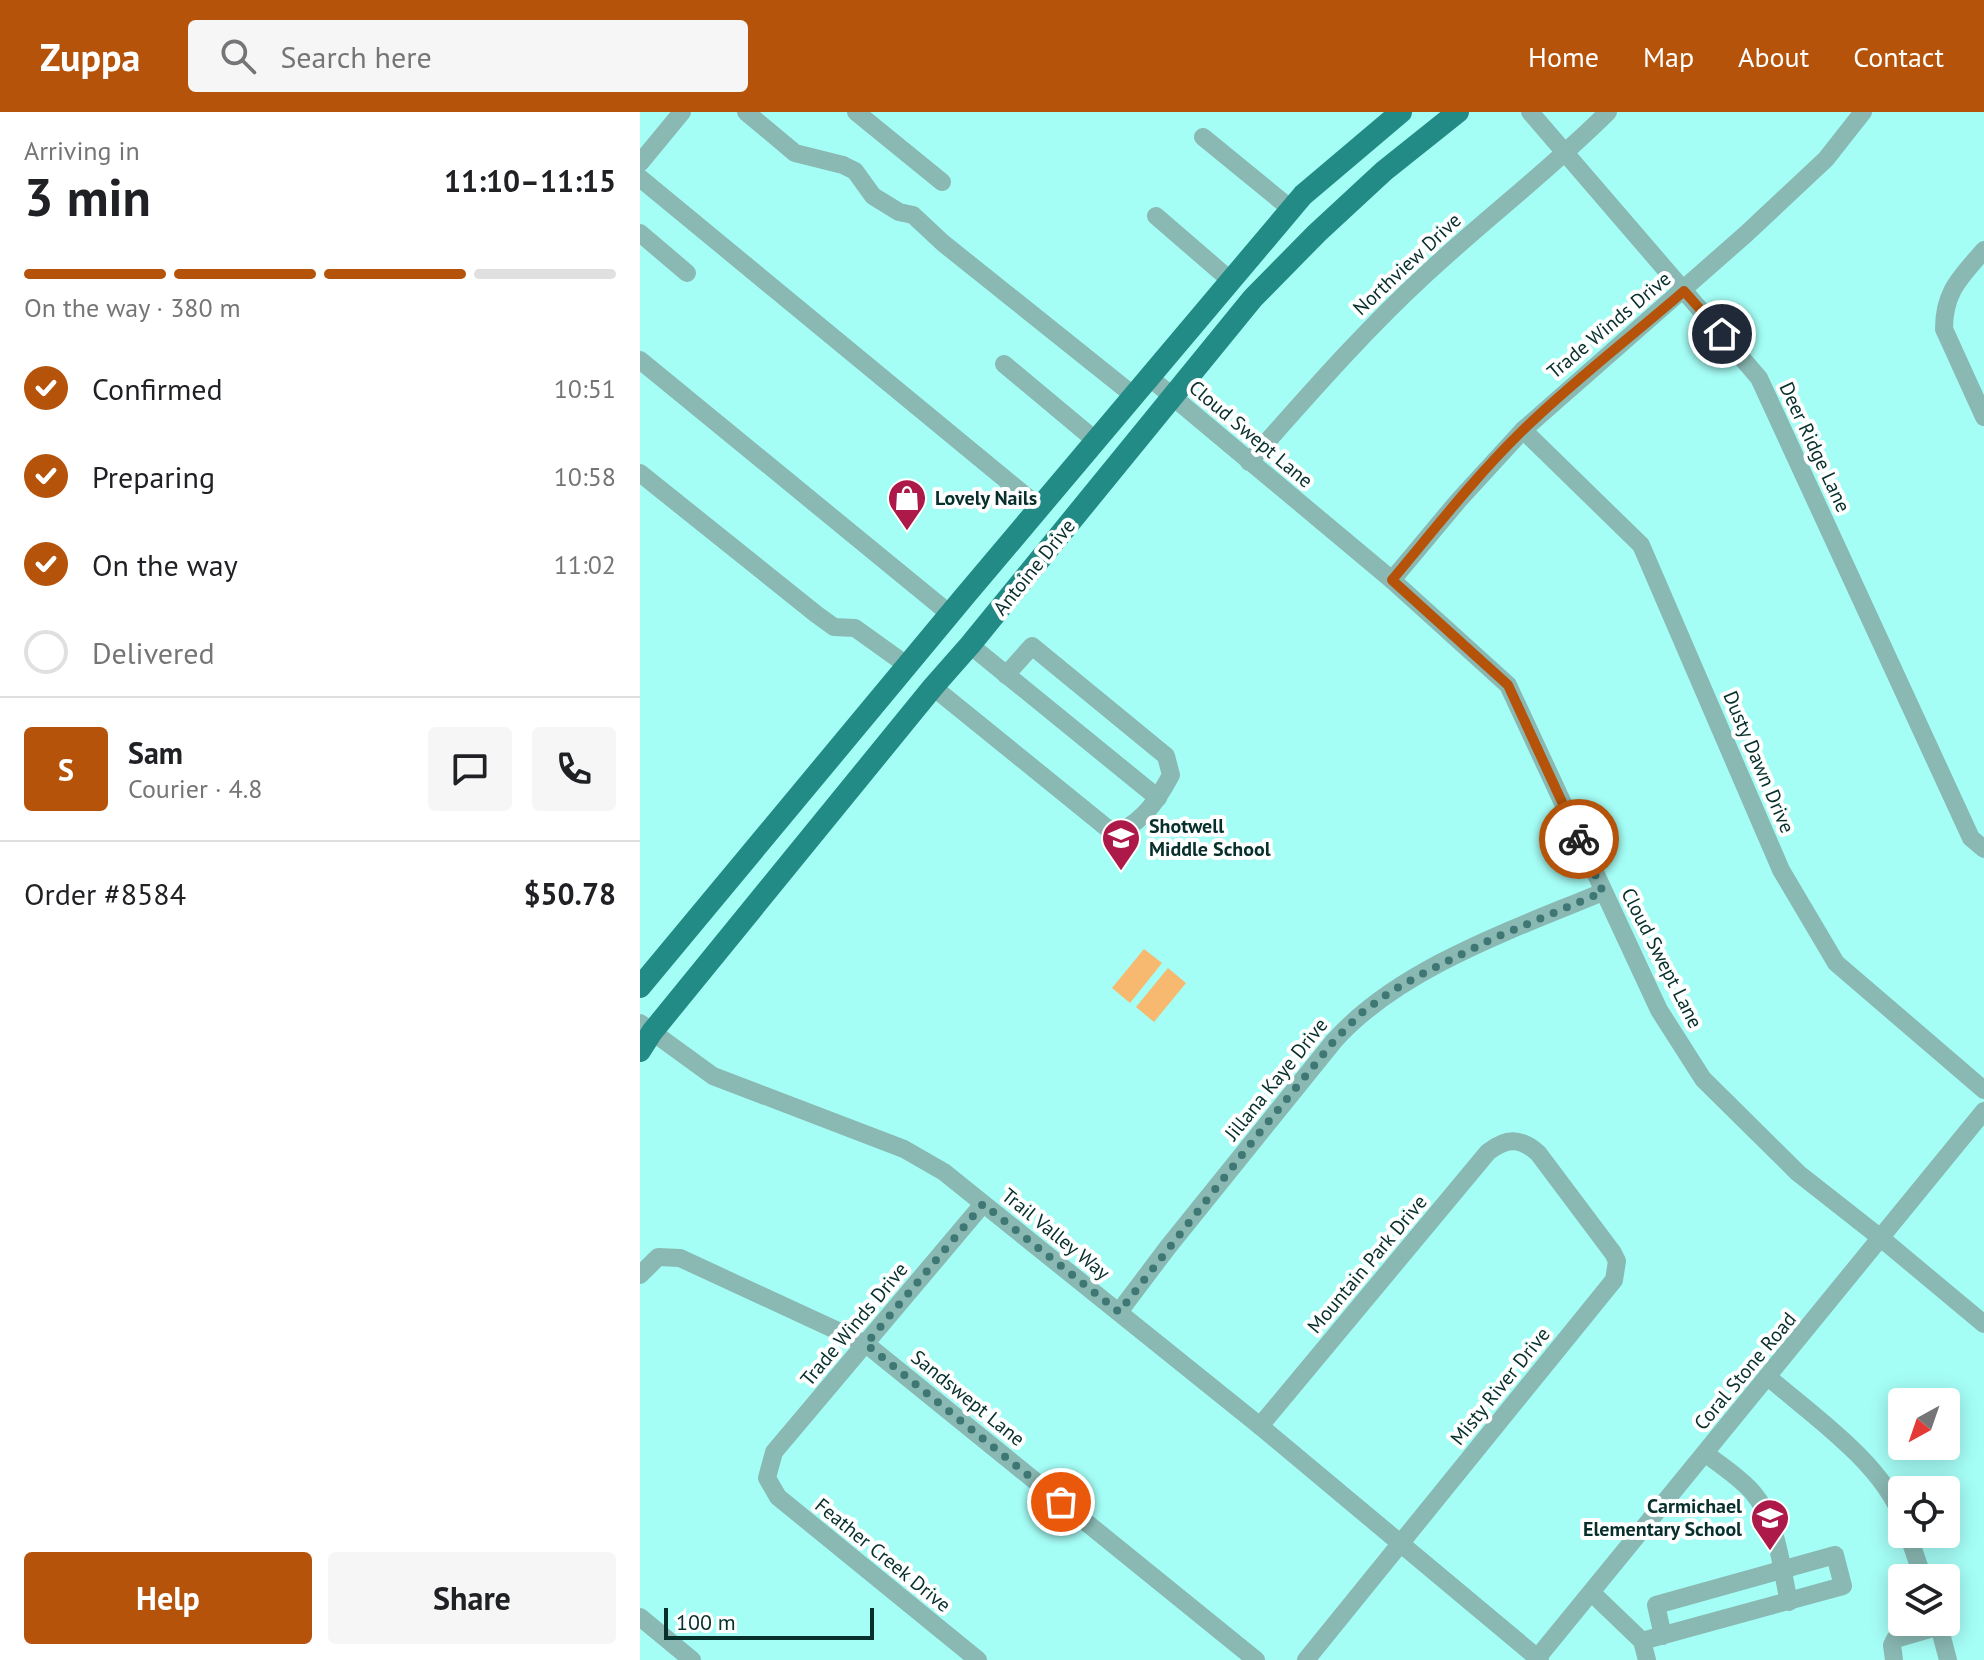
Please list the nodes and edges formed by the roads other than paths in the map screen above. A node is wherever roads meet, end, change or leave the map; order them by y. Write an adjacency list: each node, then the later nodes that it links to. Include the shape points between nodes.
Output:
1 (682, 112): 11 (street)
2 (746, 112): 24 (street, via 795,153 855,171 873,196 923,222)
3 (856, 112): 13 (street)
4 (1401, 112): 14 (main road, Antoine Drive)
5 (1458, 112): 25 (main road, Antoine Drive, via 1317,233 1253,298)
6 (1530, 112): 10 (street, Deer Ridge Lane)
7 (1608, 112): 10 (street, Northview Drive)
8 (1863, 112): 20 (street, Trade Winds Drive, via 1826,159)
9 (1203, 137): 14 (street)
10 (1564, 154): 20 (street, Deer Ridge Lane); 29 (street, Northview Drive, via 1413,286)
11 (640, 163)
12 (640, 178): 31 (street)
13 (942, 182)
14 (1291, 209): 19 (main road, Antoine Drive)
15 (1156, 216): 19 (street)
16 (640, 233): 18 (street)
17 (1984, 250): 26 (street, via 1948,297 1944,314 1944,329)
18 (687, 273)
19 (1230, 280): 23 (main road, Antoine Drive)
20 (1684, 291): 27 (street, Trade Winds Drive); 39 (street, Deer Ridge Lane, via 1759,378 1971,838)
21 (640, 360): 33 (street)
22 (1004, 364): 28 (street)
23 (1148, 376): 24 (main road, Antoine Drive); 25 (street, Cloud Swept Lane)
24 (1133, 395): 28 (main road, Antoine Drive)
25 (1173, 396): 29 (street, Cloud Swept Lane); 34 (main road, Antoine Drive)
26 (1984, 417)
27 (1523, 430): 32 (street, Trade Winds Drive); 43 (street, Dusty Dawn Drive, via 1641,545 1781,870 1836,963)
28 (1095, 440): 31 (main road, Antoine Drive)
29 (1249, 462): 32 (street, Cloud Swept Lane)
30 (640, 473): 35 (street, via 834,627 855,628)
31 (1039, 507): 33 (main road, Antoine Drive)
32 (1392, 580): 40 (street, Cloud Swept Lane, via 1508,685)
33 (950, 614): 35 (main road, Antoine Drive)
34 (970, 645): 36 (street); 37 (main road, Antoine Drive)
35 (908, 666): 37 (main road); 41 (main road, Antoine Drive)
36 (1006, 675): 38 (street); 38 (street, via 1032,646 1166,756 1171,775)
37 (933, 687): 38 (street, via 1107,828 1121,831 1137,823); 42 (main road, Antoine Drive)
38 (1158, 798)
39 (1984, 849)
40 (1603, 892): 47 (street, Cloud Swept Lane, via 1659,1010 1703,1079 1798,1173); 49 (street, Jillana Kaye Drive, via 1424,973 1360,1014)
41 (640, 987)
42 (644, 1035): 46 (street, Trail Valley Way, via 713,1076 904,1149)
43 (1984, 1090)
44 (1984, 1111): 47 (street, Coral Stone Road)
45 (1514, 1139): 53 (street, Mountain Park Drive, via 1488,1152); 57 (street, Misty River Drive, via 1529,1145 1607,1242 1617,1271)
46 (983, 1204): 49 (street, Trail Valley Way); 51 (street, Trade Winds Drive)
47 (1882, 1239): 50 (street, Cloud Swept Lane); 52 (street, Coral Stone Road)
48 (640, 1275): 51 (street, Sandswept Lane, via 658,1257 680,1258)
49 (1119, 1312): 53 (street, Trail Valley Way)
50 (1984, 1324)
51 (866, 1344): 55 (street, Trade Winds Drive, via 774,1452); 69 (street, Sandswept Lane)
52 (1768, 1377): 54 (street, Coral Stone Road); 56 (street, via 1856,1452)
53 (1260, 1426): 57 (street, Trail Valley Way)
54 (1705, 1453): 58 (street, via 1763,1507); 59 (street, Coral Stone Road)
55 (767, 1478): 68 (street, Feather Creek Drive, via 778,1497)
56 (1888, 1493)
57 (1401, 1544): 66 (street, Trail Valley Way); 70 (street, Misty River Drive)
58 (1782, 1571): 60 (street); 60 (street, via 1835,1555 1843,1586); 62 (street, via 1656,1605)
59 (1592, 1593): 65 (street); 66 (street, Coral Stone Road)
60 (1789, 1602): 62 (street)
61 (640, 1617): 67 (street)
62 (1663, 1636): 65 (street)
63 (1904, 1636): 71 (street, via 1892,1645)
64 (1942, 1636): 72 (street)
65 (1644, 1651)
66 (1539, 1659)
67 (692, 1660)
68 (978, 1660)
69 (1256, 1660)
70 (1306, 1660)
71 (1894, 1660)
72 (1948, 1660)

